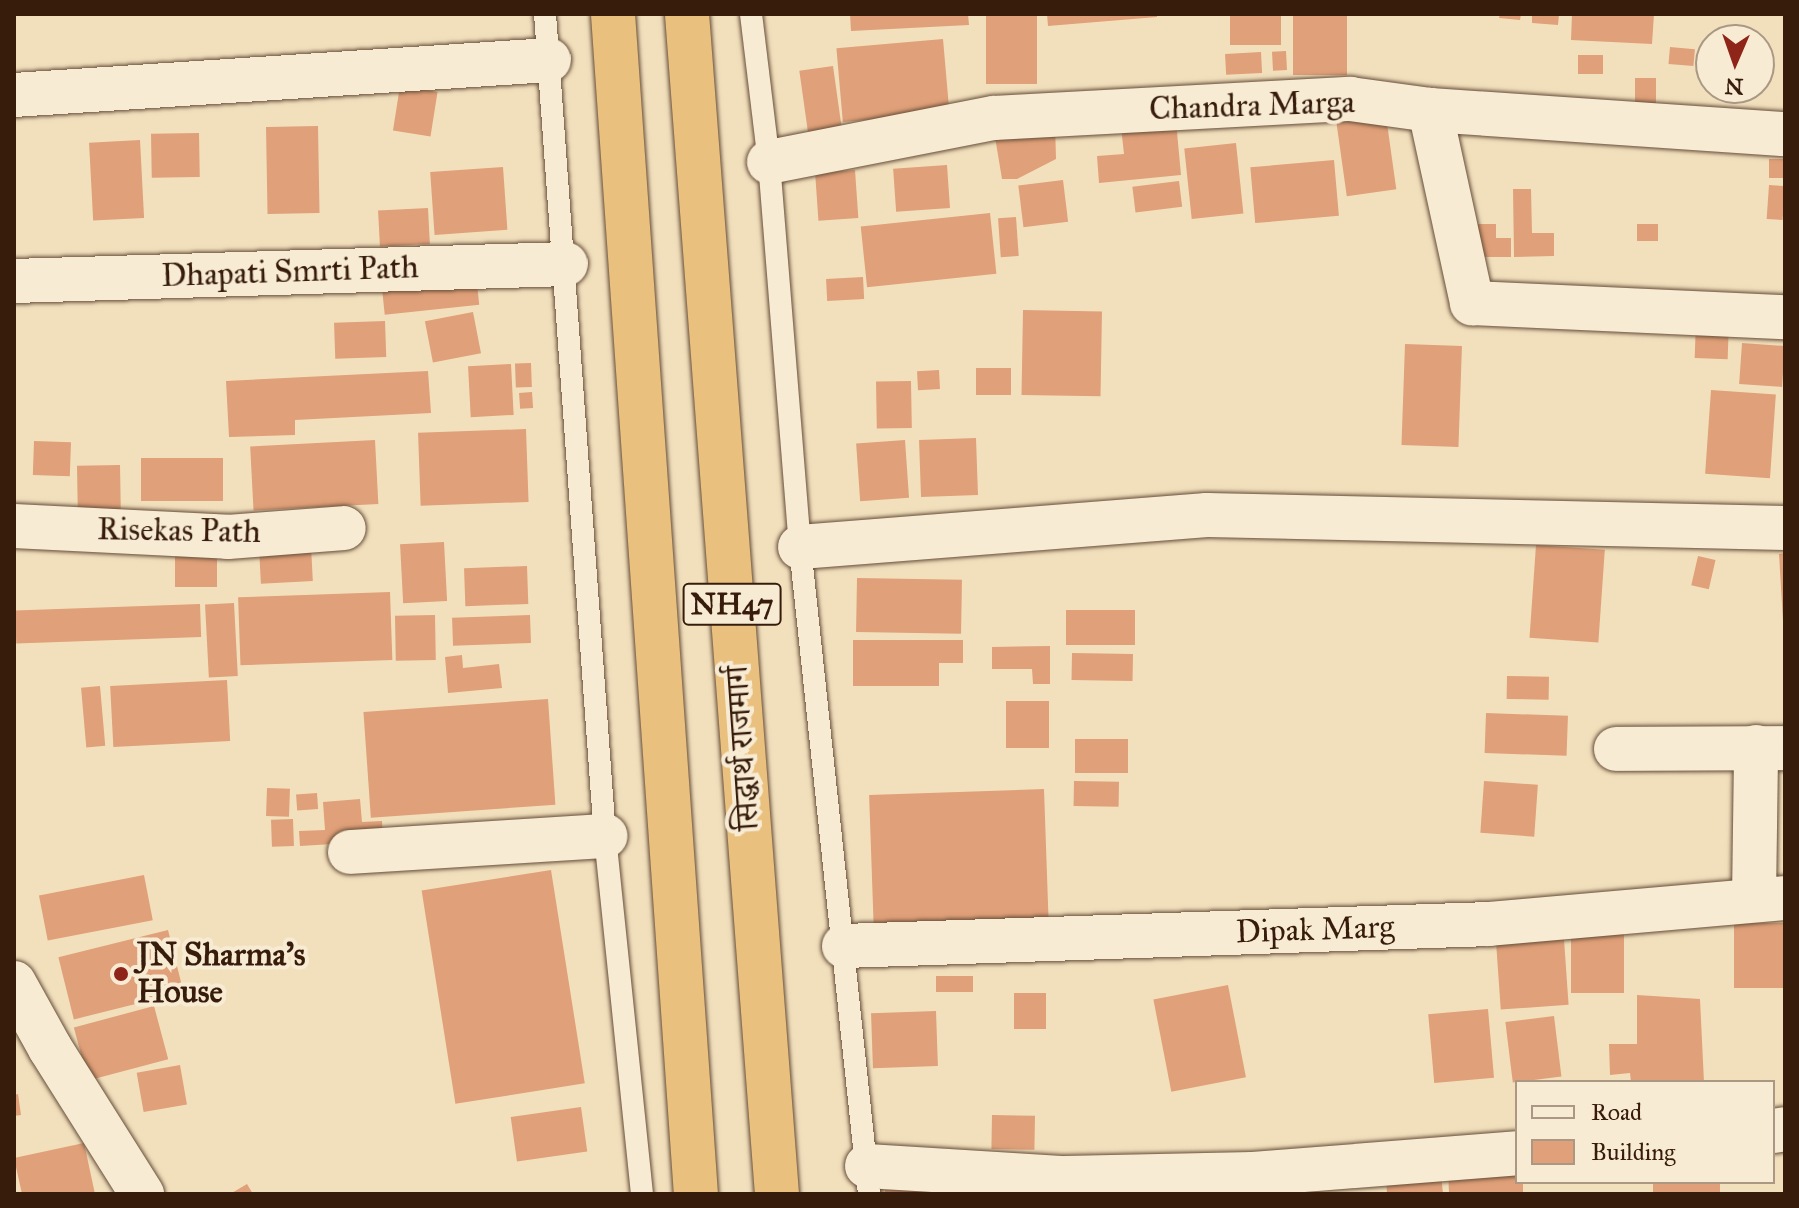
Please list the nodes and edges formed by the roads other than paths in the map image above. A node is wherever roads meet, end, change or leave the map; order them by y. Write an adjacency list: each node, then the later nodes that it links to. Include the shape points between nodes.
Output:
1 (545, 14): 5 (lane)
2 (613, 14): 28 (highway, NH47)
3 (687, 14): 29 (highway, सिद्धार्थ राजमार्ग / NH47)
4 (751, 14): 9 (lane)
5 (549, 60): 6 (street); 10 (lane)
6 (14, 95)
7 (1430, 110): 8 (street, Chandra Marga); 9 (street, Chandra Marga, via 1350,99 994,118); 12 (street, via 1472,303)
8 (1785, 134)
9 (769, 162): 16 (lane)
10 (566, 264): 11 (street, Dhapati Smrti Path); 19 (lane)
11 (14, 281)
12 (1785, 317)
13 (14, 526): 14 (street, Risekas Path, via 228,537)
14 (344, 528)
15 (1785, 528): 16 (street, via 1207,515)
16 (800, 547): 22 (lane)
17 (1770, 748): 18 (street); 21 (street)
18 (1616, 749)
19 (605, 836): 20 (street); 27 (lane)
20 (350, 852)
21 (1770, 898): 22 (street, Dipak Marg, via 1489,924)
22 (844, 946): 25 (lane)
23 (14, 983): 26 (street)
24 (1515, 1153): 25 (street, via 1253,1174)
25 (868, 1180)
26 (142, 1194)
27 (642, 1194)
28 (696, 1194)
29 (777, 1194)

